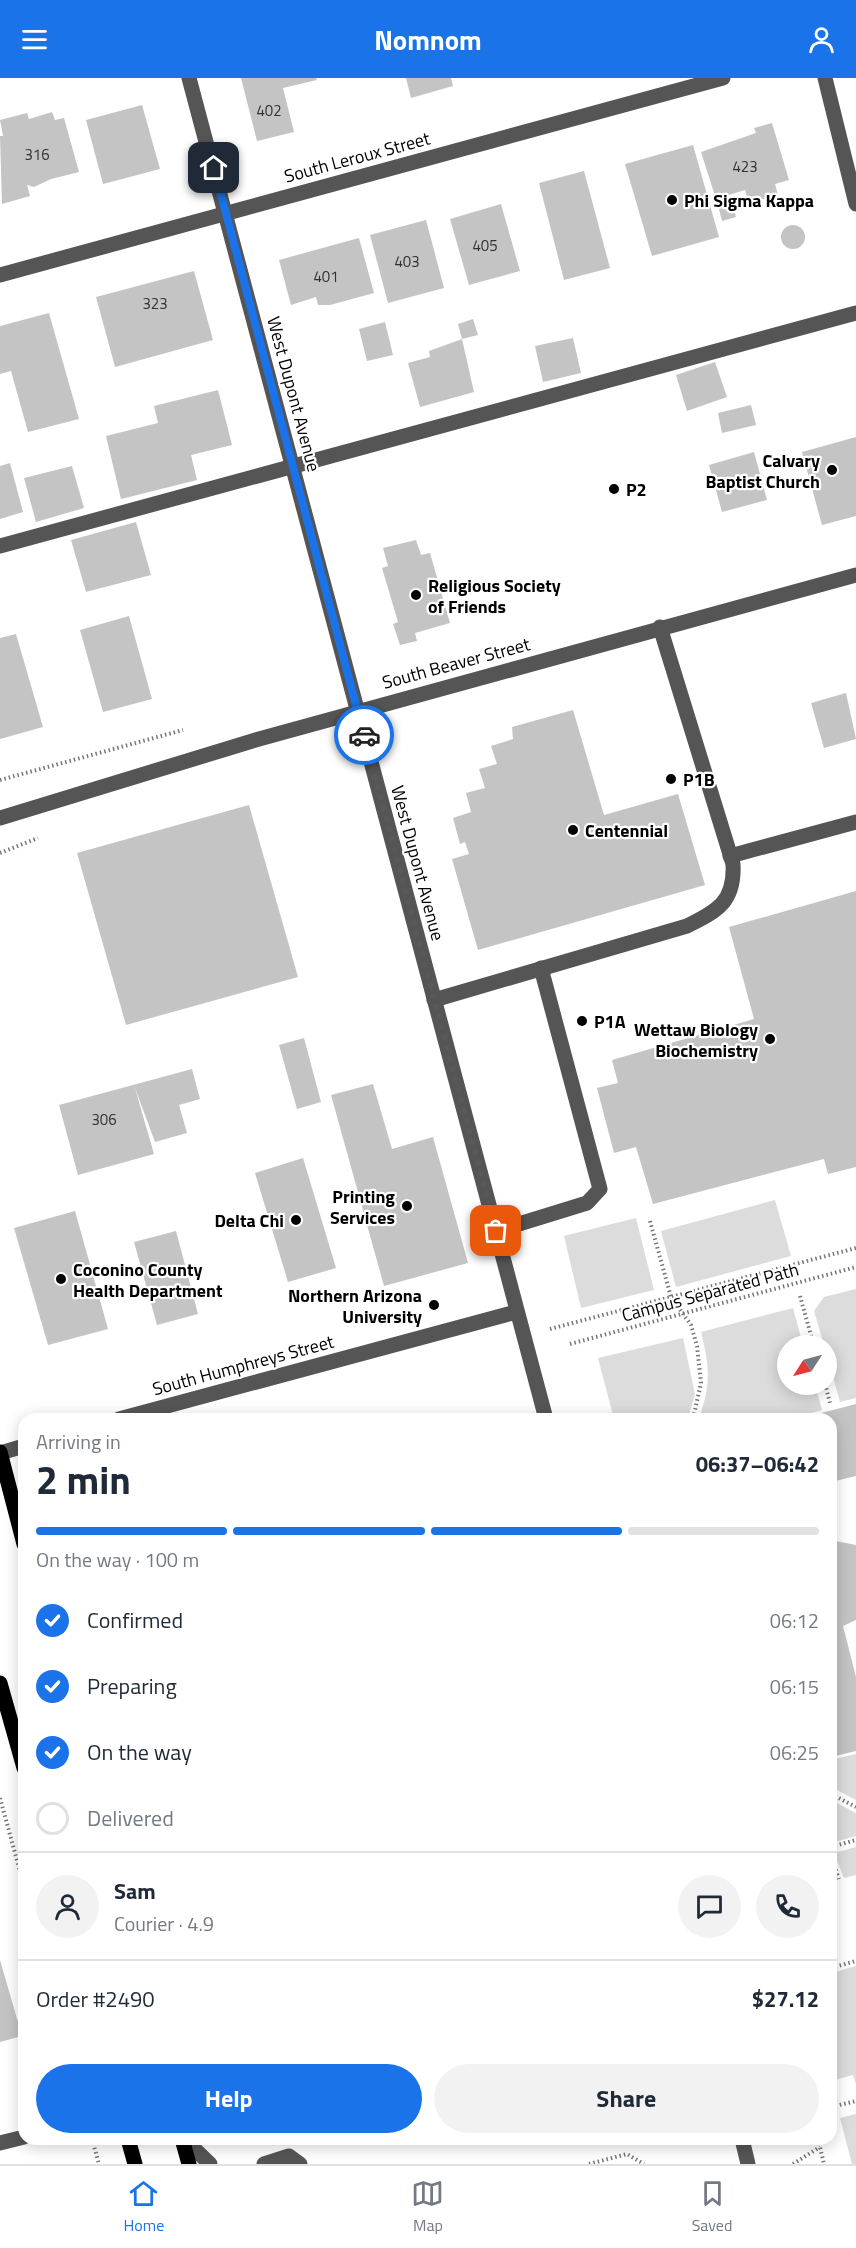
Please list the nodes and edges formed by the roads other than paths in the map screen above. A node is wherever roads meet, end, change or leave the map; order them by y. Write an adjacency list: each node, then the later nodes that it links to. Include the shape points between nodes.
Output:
1 (189, 78): 5 (street, West Dupont Avenue)
2 (723, 78): 5 (street, South Leroux Street)
3 (825, 78): 4 (street)
4 (856, 204)
5 (226, 213): 6 (street, South Leroux Street); 8 (street, West Dupont Avenue)
6 (0, 274)
7 (856, 313): 8 (street)
8 (293, 465): 9 (street); 12 (street, West Dupont Avenue)
9 (0, 546)
10 (856, 575): 11 (street, South Beaver Street)
11 (660, 627): 12 (street, South Beaver Street); 15 (street)
12 (357, 711): 13 (street, South Beaver Street); 17 (street, West Dupont Avenue)
13 (0, 818)
14 (856, 822): 15 (street)
15 (730, 856): 16 (street, via 734,884 724,903 707,916 687,926)
16 (541, 968): 17 (street); 18 (street, via 600,1189 587,1203)
17 (434, 1000): 18 (street, West Dupont Avenue)
18 (496, 1231): 19 (street, West Dupont Avenue)
19 (516, 1312): 20 (street, South Humphreys Street); 21 (street, West Dupont Avenue)
20 (141, 1413)
21 (544, 1413)
22 (18, 1448): 23 (street)
23 (0, 1452): 24 (main road)
24 (18, 1521)
25 (0, 1683): 26 (main road)
26 (18, 1746)
27 (18, 2138): 28 (street)
28 (0, 2143)
29 (130, 2145): 33 (main road)
30 (184, 2145): 34 (main road)
31 (189, 2145): 35 (street)
32 (743, 2145): 38 (street)
33 (135, 2164)
34 (189, 2164)
35 (210, 2164)
36 (264, 2164): 37 (street, via 290,2156)
37 (300, 2164)
38 (748, 2164)

